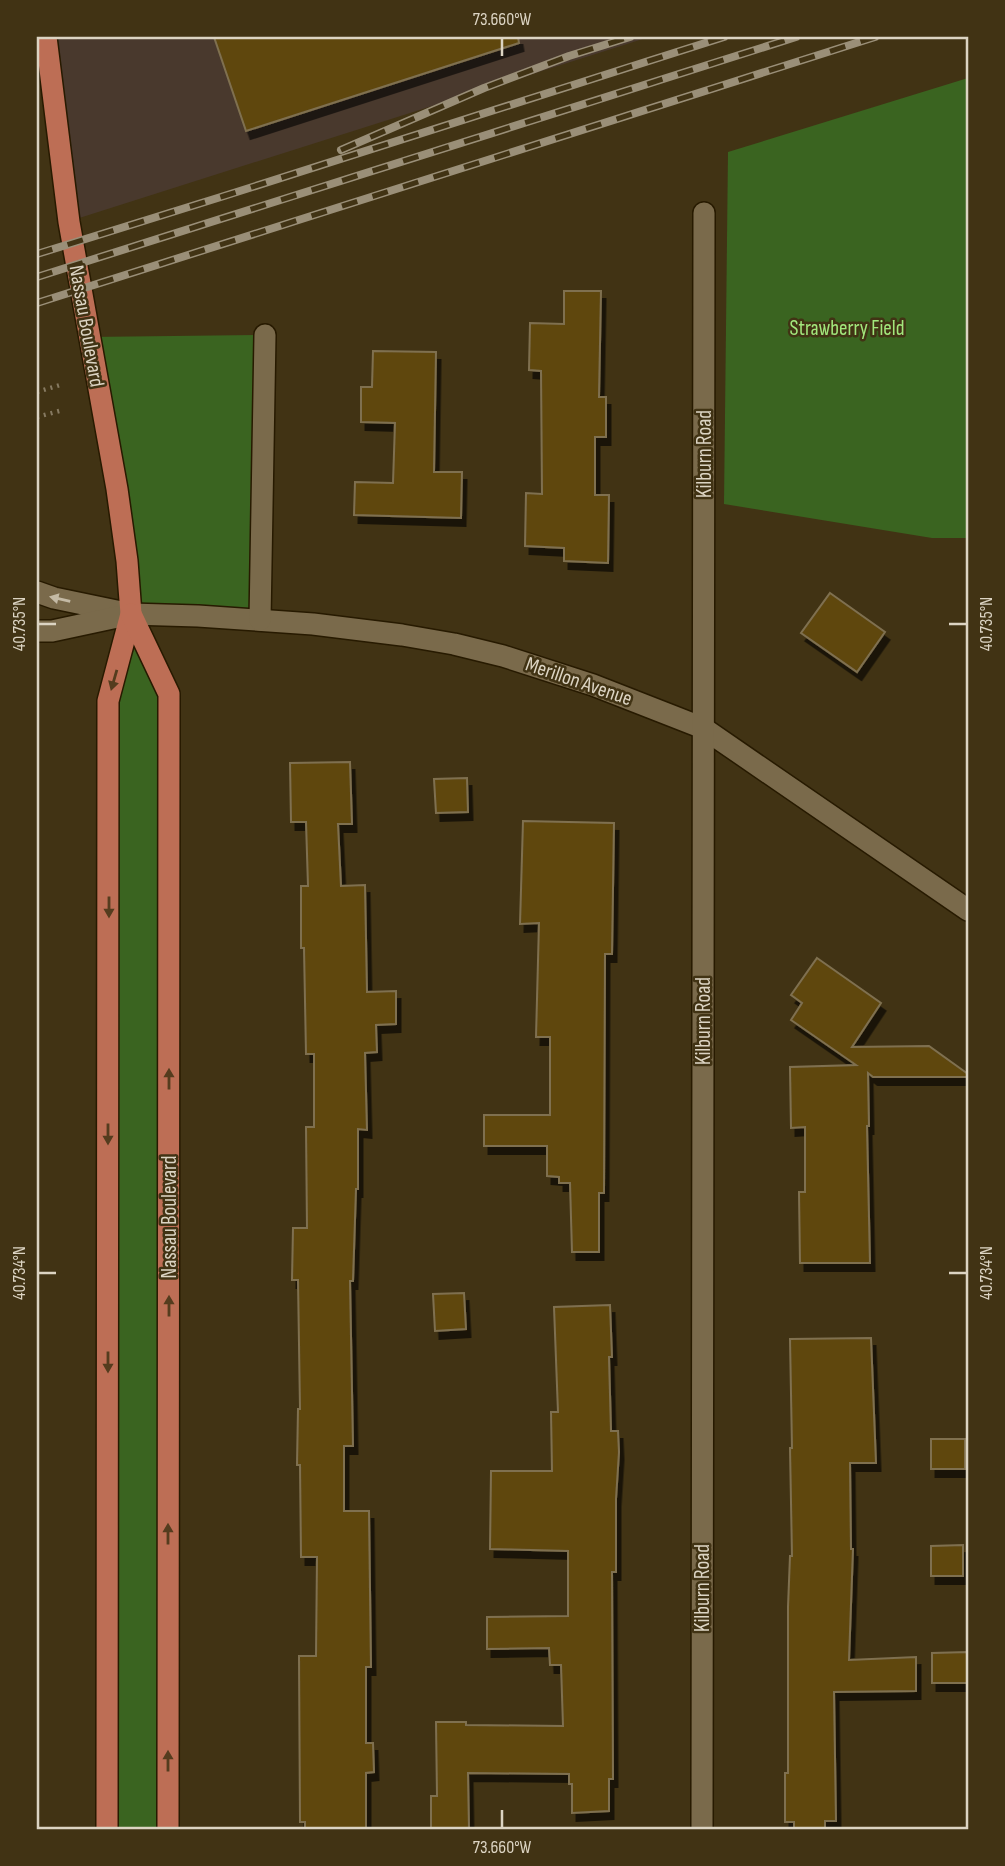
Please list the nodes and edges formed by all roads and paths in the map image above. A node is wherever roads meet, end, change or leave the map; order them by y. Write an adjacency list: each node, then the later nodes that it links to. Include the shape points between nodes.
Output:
1 (46, 37): 9 (main road, Nassau Boulevard, via 69,222 125,541)
2 (704, 213): 12 (street, Kilburn Road)
3 (265, 335): 10 (street)
4 (60, 385): 5 (path)
5 (37, 392)
6 (63, 410): 7 (path)
7 (37, 417)
8 (37, 592): 9 (street, Merillon Avenue, one-way to 8)
9 (131, 614): 10 (street, Merillon Avenue); 11 (street, Merillon Avenue, via 52,632); 14 (main road, Nassau Boulevard, one-way to 14, via 108,701); 15 (main road, Nassau Boulevard, one-way to 9, via 169,694)
10 (260, 620): 12 (street, Merillon Avenue, via 402,635 503,656)
11 (37, 631)
12 (703, 728): 13 (street, Merillon Avenue); 16 (street, Kilburn Road)
13 (968, 910)
14 (107, 1829)
15 (168, 1829)
16 (702, 1829)

